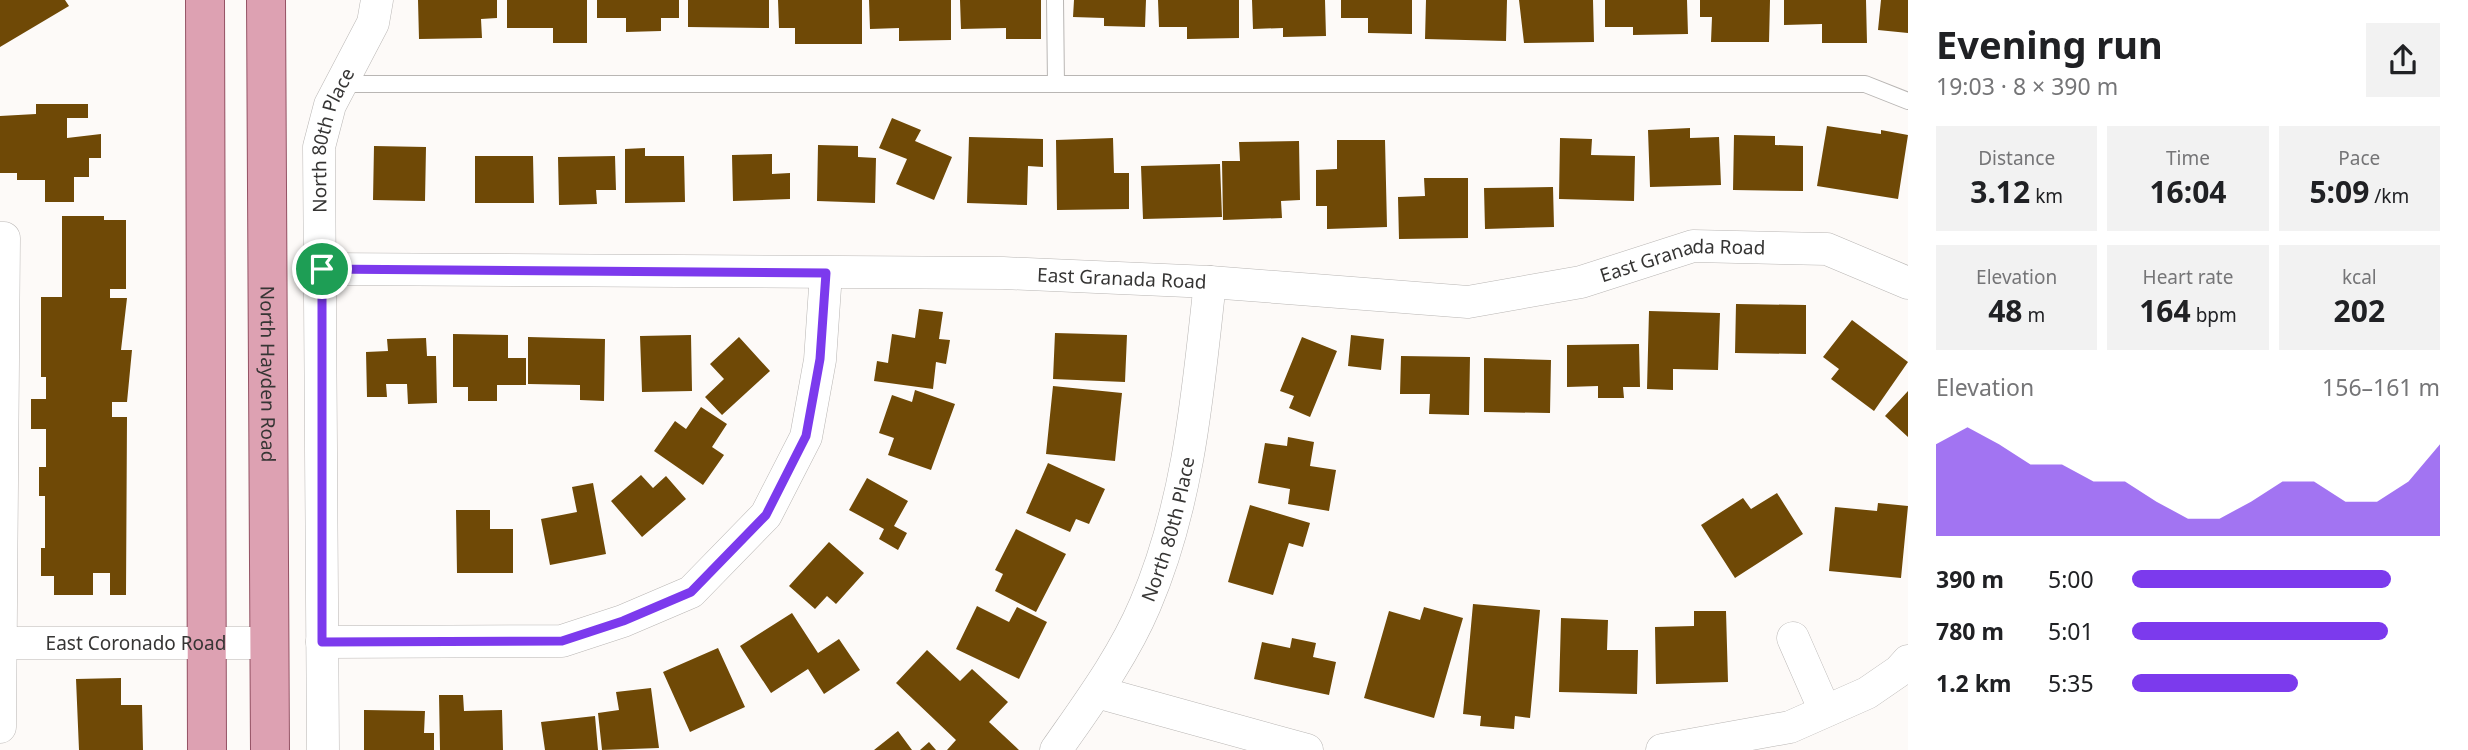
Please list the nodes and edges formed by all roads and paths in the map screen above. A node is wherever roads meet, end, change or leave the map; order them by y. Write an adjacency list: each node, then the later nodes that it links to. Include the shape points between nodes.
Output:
1 (205, 0): 16 (main road)
2 (266, 0): 17 (main road, North Hayden Road)
3 (377, 0): 5 (street, North 80th Place, via 373,23)
4 (1055, 0): 6 (lane)
5 (341, 84): 6 (lane); 9 (street, North 80th Place, via 319,146)
6 (1056, 84): 7 (lane, via 1865,84)
7 (1908, 101)
8 (2, 238): 15 (street)
9 (322, 269): 10 (street, East Granada Road); 14 (street, North 80th Place)
10 (826, 273): 11 (street, East Granada Road, via 1003,273); 14 (street, via 820,359 806,436 766,515 691,592 562,641)
11 (1210, 282): 12 (street, East Granada Road, via 1468,302 1580,282 1693,246 1827,249); 19 (street, North 80th Place, via 1180,503 1145,606)
12 (1908, 283)
13 (1793, 638): 20 (street)
14 (322, 642): 25 (street, North 80th Place)
15 (2, 643): 16 (street, East Coronado Road); 21 (street)
16 (208, 643): 17 (street, East Coronado Road); 23 (main road)
17 (270, 643): 24 (main road, North Hayden Road)
18 (1908, 661): 20 (street, via 1867,693)
19 (1097, 692): 26 (street, North 80th Place); 27 (street)
20 (1825, 711): 22 (street)
21 (1, 727)
22 (1794, 738): 28 (street)
23 (207, 750)
24 (270, 750)
25 (323, 750)
26 (1056, 750)
27 (1307, 750)
28 (1662, 750)

